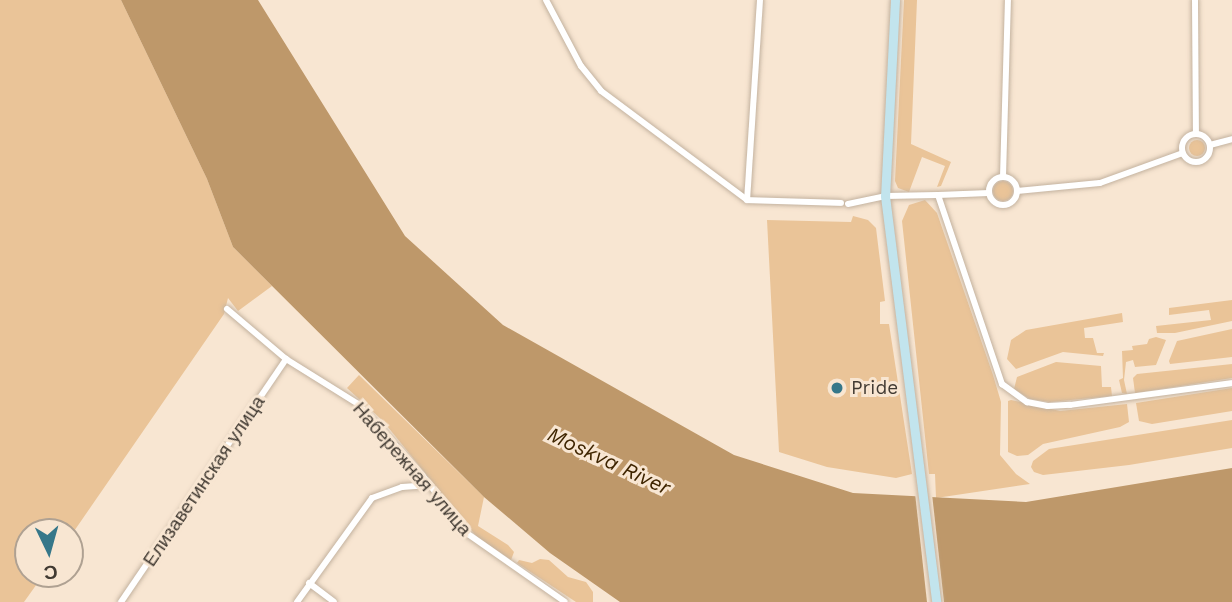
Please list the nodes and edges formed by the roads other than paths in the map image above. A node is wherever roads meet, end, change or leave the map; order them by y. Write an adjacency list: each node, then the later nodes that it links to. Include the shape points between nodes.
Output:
1 (546, 0): 15 (street, via 581,66 601,91)
2 (760, 0): 15 (street)
3 (895, 0): 14 (main road)
4 (1008, 0): 10 (street)
5 (1195, 0): 6 (street)
6 (1196, 134): 8 (street); 9 (street, via 1184,142)
7 (1232, 139): 8 (street)
8 (1210, 145): 9 (street, via 1207,156 1199,161)
9 (1183, 153): 11 (street, via 1100,183)
10 (1003, 177): 11 (street, via 1014,183); 12 (street, via 991,184)
11 (1017, 191): 12 (street, via 1006,204 997,204)
12 (989, 193): 13 (street)
13 (938, 195): 14 (street); 18 (street, via 1002,384 1015,396 1038,405 1059,406)
14 (885, 197): 15 (street, via 844,204); 25 (main road)
15 (747, 200)
16 (226, 309): 17 (street, Набережная улица)
17 (286, 359): 19 (street, Набережная улица, via 358,404); 21 (street, Елизаветинская улица)
18 (1232, 383)
19 (430, 485): 20 (street, via 402,487 372,498); 24 (street, Набережная улица, via 478,543)
20 (309, 583): 22 (street); 23 (street)
21 (121, 602)
22 (297, 602)
23 (334, 602)
24 (565, 602)
25 (936, 602)

